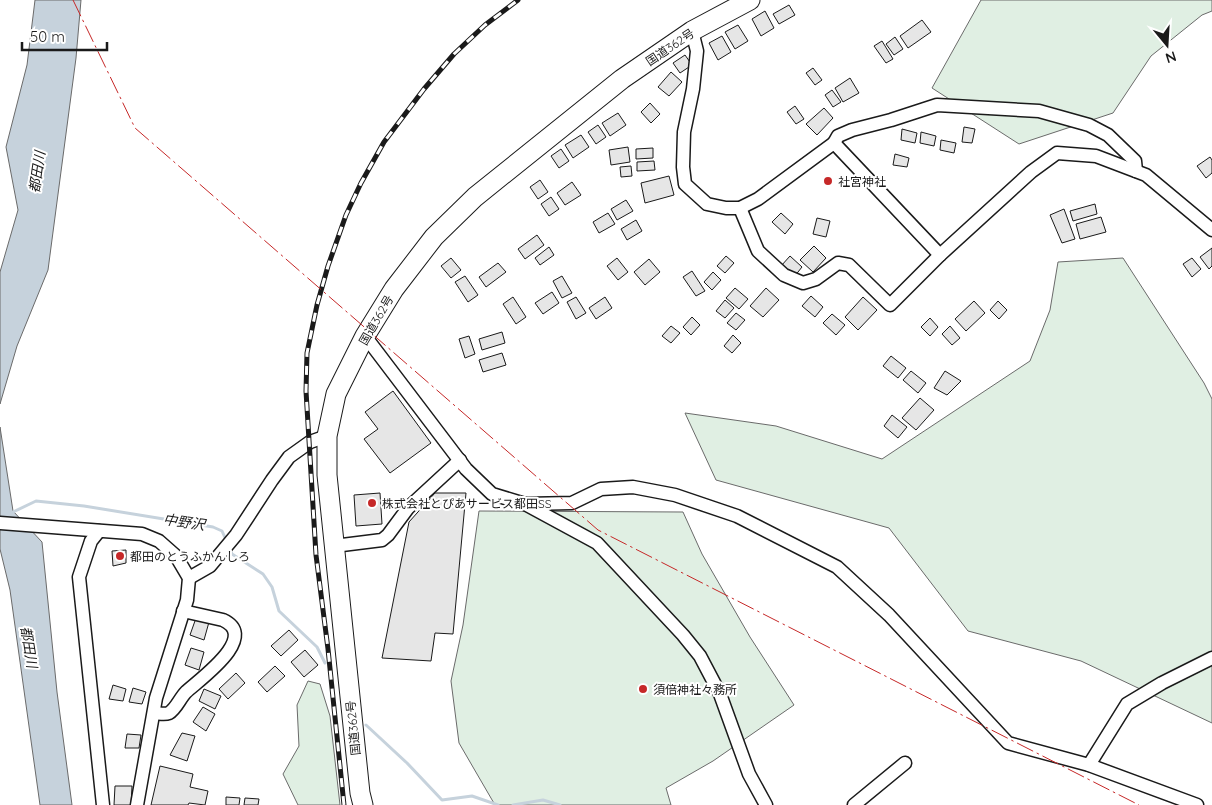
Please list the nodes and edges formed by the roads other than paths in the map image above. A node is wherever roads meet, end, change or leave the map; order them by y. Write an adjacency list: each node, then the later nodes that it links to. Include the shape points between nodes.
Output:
1 (750, 0): 2 (highway, 国道362号)
2 (692, 31): 5 (street, via 697,51 684,132 685,184 707,204); 8 (highway, 国道362号, via 622,79 475,197 434,237 394,289)
3 (834, 143): 4 (street, via 838,136 852,130 938,104 1039,111 1108,135 1135,161); 5 (street, via 758,199); 7 (street)
4 (1136, 171): 6 (street, via 1146,174); 7 (street, via 1096,156 1057,153 1031,172)
5 (740, 208): 7 (street, via 758,251 784,275 803,283 816,279 838,264 849,265 890,305)
6 (1212, 230)
7 (940, 255)
8 (365, 336): 9 (highway, 国道362号, via 336,394); 10 (street)
9 (327, 436): 14 (highway, 国道362号); 15 (street, via 310,442 289,457 236,535 210,566)
10 (460, 460): 11 (street, via 492,494); 14 (street, via 414,501 382,540)
11 (525, 504): 20 (street, via 572,503 601,489 633,487 675,495 737,516 836,567 889,615 1008,743); 24 (street, via 597,543 700,656 720,694 749,774)
12 (0, 524): 13 (street)
13 (99, 531): 15 (street, via 142,534 159,541 176,556); 21 (street, via 91,541 80,577)
14 (334, 546): 23 (highway, 国道362号)
15 (189, 578): 16 (street)
16 (183, 611): 18 (street); 18 (street, via 229,622 236,637 222,659 181,697 171,712)
17 (1212, 658): 20 (street, via 1127,704)
18 (154, 713): 22 (street)
19 (905, 763): 25 (street)
20 (1089, 765): 26 (street)
21 (103, 805)
22 (137, 805)
23 (363, 805)
24 (766, 805)
25 (854, 805)
26 (1197, 805)

